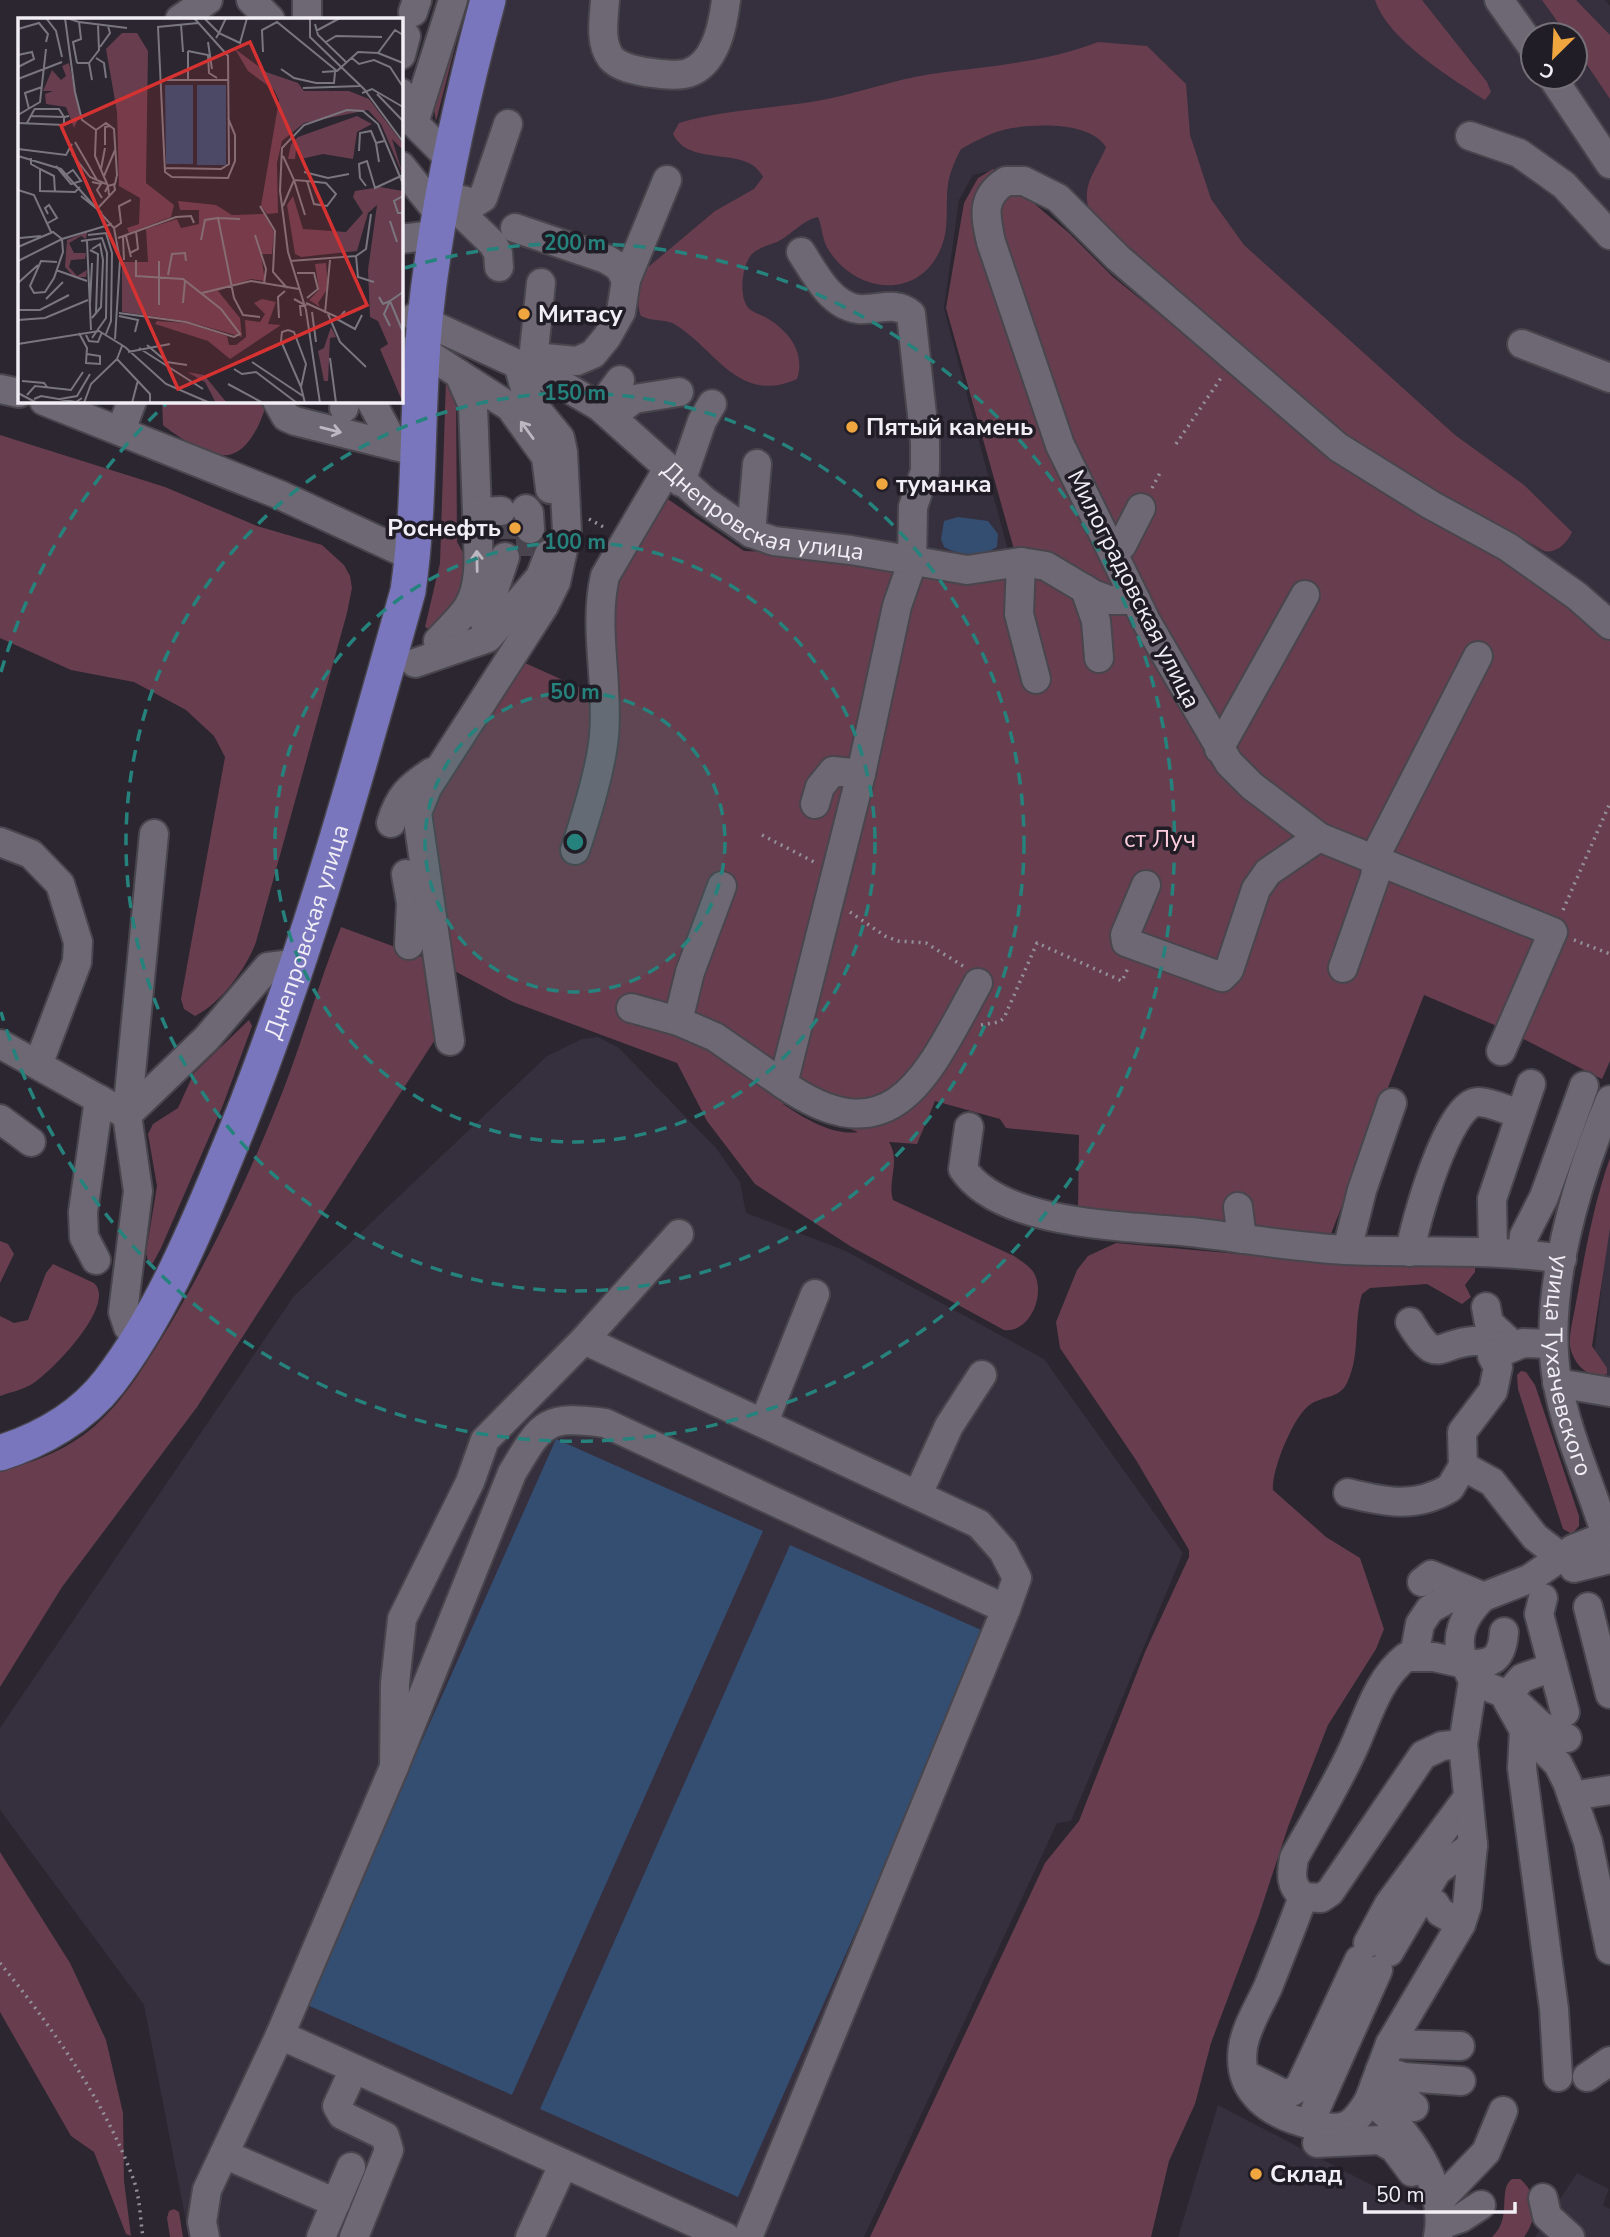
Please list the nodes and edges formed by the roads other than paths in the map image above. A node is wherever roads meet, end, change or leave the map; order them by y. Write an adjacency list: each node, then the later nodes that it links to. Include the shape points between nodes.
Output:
1 (208, 0): 11 (street)
2 (251, 0): 12 (street)
3 (266, 0): 13 (street)
4 (307, 0): 14 (street)
5 (453, 0): 18 (street)
6 (480, 0): 21 (main road, Днепровская улица)
7 (488, 0): 25 (main road, Днепровская улица)
8 (605, 0): 9 (street, via 602,34 610,57 620,65 660,74 688,74 706,60 718,38)
9 (726, 0)
10 (1499, 0): 15 (street)
11 (181, 18)
12 (269, 18)
13 (276, 18)
14 (307, 18)
15 (1519, 28)
16 (1561, 91): 22 (street)
17 (402, 95): 18 (street)
18 (414, 123): 21 (street)
19 (508, 124): 25 (street, via 482,198)
20 (1471, 136): 27 (street, via 1519,153 1564,185)
21 (442, 151): 25 (main road, Днепровская улица)
22 (1610, 164)
23 (402, 170): 25 (street)
24 (667, 180): 30 (street)
25 (417, 225): 29 (street, via 493,244); 33 (main road, Днепровская улица)
26 (515, 228): 30 (street, via 606,259 619,267)
27 (1610, 235)
28 (801, 251): 58 (street, via 823,287 842,302 858,309 897,306 911,314 925,442 925,471 913,507)
29 (499, 267)
30 (626, 280): 35 (street, via 621,312 593,354 577,361)
31 (541, 283): 35 (street)
32 (485, 322): 33 (street)
33 (424, 333): 35 (street, Днепровская улица); 36 (street); 49 (main road, Днепровская улица); 66 (main road, Днепровская улица, via 413,556)
34 (1522, 344): 37 (street)
35 (528, 364): 47 (street, Днепровская улица); 71 (street, via 528,399 560,438 567,531 556,582 545,613 421,800)
36 (459, 374): 53 (street); 66 (street, one-way to 36, via 488,638 540,577 550,549 550,467 546,457 510,407)
37 (1610, 378)
38 (620, 380): 47 (street)
39 (0, 389): 41 (street)
40 (679, 391): 47 (street, via 634,399)
41 (18, 393)
42 (47, 402): 48 (street)
43 (132, 402): 48 (street)
44 (277, 402): 49 (street, one-way to 49, via 286,417 295,421)
45 (354, 403): 49 (street)
46 (712, 404): 51 (street)
47 (606, 412): 51 (street, Днепровская улица)
48 (121, 430): 55 (street)
49 (402, 447): 55 (main road, Днепровская улица)
50 (757, 464): 54 (street)
51 (674, 476): 54 (street, Днепровская улица); 75 (street, via 625,538 602,589 592,654 604,738)
52 (1141, 508): 56 (street)
53 (511, 529): 63 (street, one-way to 53, via 468,607 478,577); 63 (street, via 529,567 484,621)
54 (751, 534): 58 (street, Днепровская улица)
55 (405, 553): 80 (main road, Днепровская улица, via 400,587)
56 (1114, 553): 61 (street, Милоградовская улица); 62 (street, Милоградовская улица, via 1053,427 991,242 985,211 990,195 1006,181 1024,181 1046,190 1338,447 1508,547)
57 (1021, 562): 58 (street, Днепровская улица, via 967,570); 59 (street, Днепровская улица, via 1046,566); 67 (street, via 1018,614)
58 (912, 563): 69 (street, via 888,642)
59 (1085, 589): 61 (street, Днепровская улица); 65 (street, via 1096,621)
60 (1305, 595): 68 (street)
61 (1147, 609): 68 (street, Милоградовская улица)
62 (1610, 625)
63 (438, 641): 66 (street)
64 (1478, 656): 76 (street)
65 (1099, 658)
66 (400, 667): 121 (main road, Днепровская улица, via 258,1079 170,1279 108,1383 72,1418 37,1439)
67 (1036, 679)
68 (1219, 749): 73 (street, Милоградовская улица, via 1252,786)
69 (861, 774): 70 (street, via 833,771 822,782); 89 (street)
70 (815, 804)
71 (404, 818): 79 (street, via 411,903); 85 (street)
72 (154, 834): 96 (street)
73 (1319, 836): 76 (street, Милоградовская улица); 77 (street, via 1268,872 1256,889 1229,970 1222,978 1126,942)
74 (0, 842): 88 (street, via 31,854 60,884 78,942 77,962)
75 (575, 850)
76 (1377, 859): 81 (street, via 1376,877); 87 (street, Милоградовская улица, via 1553,932)
77 (1146, 885)
78 (722, 886): 84 (street)
79 (409, 945)
80 (284, 965): 96 (street, via 268,967 207,1038); 112 (main road, Днепровская улица, via 248,1072 193,1206)
81 (1343, 968)
82 (978, 983): 89 (street, via 908,1094 882,1112 842,1114 805,1100)
83 (631, 1008): 84 (street)
84 (678, 1021): 89 (street, via 715,1037)
85 (450, 1041)
86 (0, 1044): 88 (street)
87 (1501, 1051)
88 (38, 1065): 92 (street)
89 (783, 1084)
90 (1531, 1084): 95 (street)
91 (1584, 1086): 106 (street, via 1544,1197 1524,1236)
92 (99, 1099): 96 (street); 108 (street, via 83,1212 83,1237)
93 (1610, 1100): 107 (street, улица Тухачевского, via 1589,1150)
94 (1392, 1103): 103 (street)
95 (1520, 1114): 104 (street, via 1478,1102 1468,1105 1453,1123); 105 (street, via 1492,1199)
96 (127, 1115): 112 (street, via 138,1191 123,1312)
97 (0, 1119): 99 (street)
98 (969, 1127): 102 (street, via 963,1169 987,1195 1078,1223)
99 (31, 1142)
100 (1238, 1207): 102 (street)
101 (679, 1234): 113 (street)
102 (1242, 1239): 103 (street)
103 (1347, 1250): 104 (street)
104 (1410, 1252): 105 (street)
105 (1493, 1252): 106 (street)
106 (1522, 1252): 107 (street)
107 (1562, 1259): 114 (street, улица Тухачевского)
108 (96, 1260)
109 (815, 1294): 119 (street)
110 (1486, 1307): 115 (street, via 1489,1323)
111 (1410, 1322): 115 (street, via 1435,1350 1472,1340)
112 (128, 1326): 120 (main road, Днепровская улица, via 97,1375 64,1406)
113 (584, 1340): 119 (street); 141 (street, via 485,1440 470,1482 402,1619 395,1683)
114 (1552, 1343): 115 (street); 117 (street, улица Тухачевского)
115 (1509, 1347): 122 (street, via 1492,1356 1498,1367 1493,1391 1462,1432)
116 (982, 1375): 125 (street, via 950,1426)
117 (1558, 1383): 118 (street); 123 (street, улица Тухачевского)
118 (1610, 1392)
119 (764, 1422): 125 (street)
120 (0, 1437)
121 (0, 1453)
122 (1463, 1466): 124 (street, via 1450,1488 1409,1503); 127 (street, via 1492,1482 1535,1537)
123 (1600, 1489): 126 (street, улица Тухачевского)
124 (1348, 1493)
125 (918, 1494): 132 (street, via 979,1524 1003,1551 1017,1578)
126 (1609, 1548): 127 (street, via 1583,1544)
127 (1567, 1562): 129 (street)
128 (1422, 1582): 129 (street, via 1431,1576)
129 (1483, 1597): 134 (street, via 1448,1599 1430,1609 1420,1624); 136 (street, via 1472,1607 1458,1637)
130 (1543, 1598): 135 (street, via 1539,1614)
131 (1588, 1607): 137 (street)
132 (1006, 1609): 141 (street, via 605,1423 554,1421 533,1438 512,1473); 176 (street)
133 (1504, 1632): 136 (street, via 1496,1658)
134 (1414, 1656): 136 (street); 146 (street, via 1399,1663 1375,1698 1354,1748 1294,1858 1291,1875)
135 (1553, 1667): 138 (street, via 1522,1678); 138 (street, via 1566,1725 1540,1725)
136 (1469, 1672): 138 (street); 140 (street)
137 (1610, 1693)
138 (1508, 1695): 139 (street)
139 (1524, 1730): 143 (street, via 1558,1764); 156 (street, via 1522,1768 1554,2009)
140 (1463, 1744): 144 (street); 146 (street, via 1442,1746 1423,1755 1330,1892 1321,1898)
141 (394, 1767): 151 (street)
142 (1610, 1790): 143 (street)
143 (1572, 1796): 149 (street, via 1588,1842)
144 (1468, 1797): 145 (street); 150 (street, via 1390,1904)
145 (1473, 1844): 148 (street); 150 (street, via 1437,1871)
146 (1303, 1898): 155 (street, via 1243,2047)
147 (1435, 1904): 148 (street)
148 (1461, 1924): 154 (street, via 1429,1996)
149 (1610, 1950)
150 (1373, 1956): 155 (street, via 1299,2088 1286,2095); 163 (street)
151 (279, 2035): 164 (street); 165 (street)
152 (1460, 2046): 154 (street)
153 (1610, 2061): 157 (street)
154 (1379, 2074): 158 (street); 161 (street); 163 (street, via 1356,2121 1344,2127); 170 (street, via 1401,2129 1421,2161)
155 (1246, 2075): 160 (street, via 1252,2094)
156 (1558, 2077)
157 (1587, 2077)
158 (1461, 2081)
159 (348, 2082): 173 (street, via 337,2106 342,2115 385,2136 389,2150)
160 (1262, 2104): 163 (street); 170 (street, via 1268,2124 1293,2139 1324,2144 1380,2140 1394,2148)
161 (1414, 2107)
162 (1503, 2111): 170 (street, via 1486,2152)
163 (1309, 2124)
164 (224, 2154): 168 (street); 171 (street, via 203,2204)
165 (564, 2165): 174 (street); 175 (street)
166 (351, 2167): 168 (street)
167 (1543, 2197): 177 (street, via 1547,2216)
168 (336, 2203): 172 (street)
169 (1481, 2205): 170 (street, via 1461,2218)
170 (1440, 2218)
171 (205, 2237)
172 (321, 2237)
173 (354, 2237)
174 (530, 2237)
175 (726, 2237)
176 (748, 2237)
177 (1572, 2237): 178 (street)
178 (1587, 2237)

